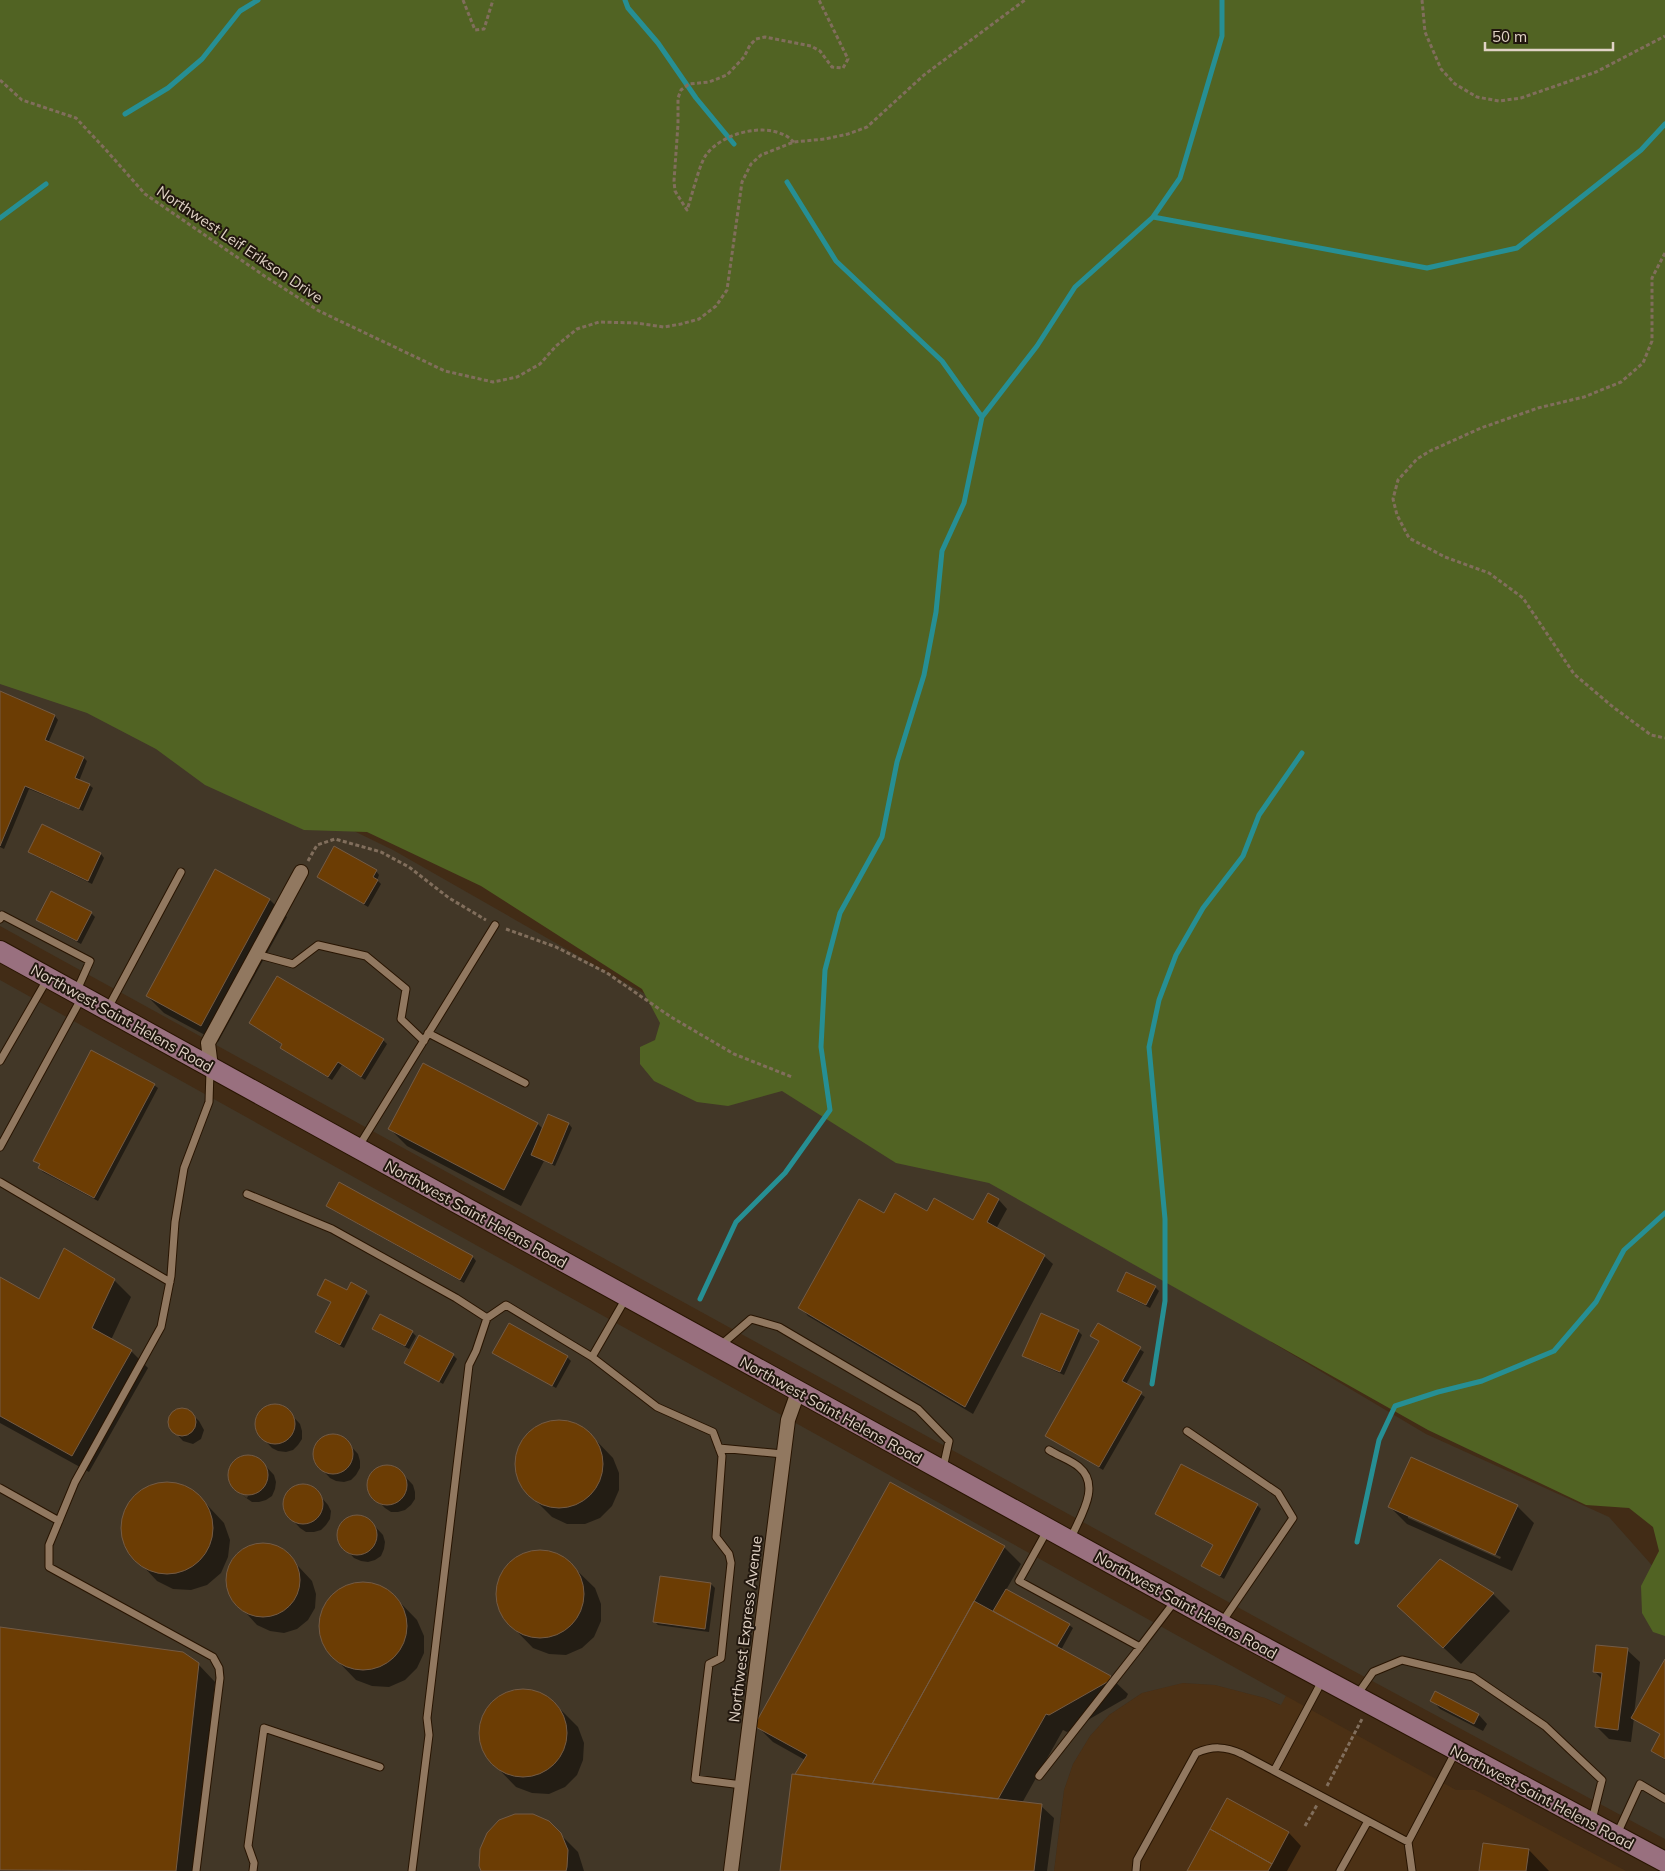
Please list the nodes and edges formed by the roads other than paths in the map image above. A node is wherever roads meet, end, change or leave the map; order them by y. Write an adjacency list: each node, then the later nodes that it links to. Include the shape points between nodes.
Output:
1 (181, 872): 9 (lane)
2 (301, 872): 6 (street)
3 (0, 919): 8 (lane, via 2,915 90,961)
4 (495, 925): 10 (lane)
5 (0, 951): 7 (main road, Northwest Saint Helens Road)
6 (256, 954): 11 (lane, via 293,964 318,945 366,956 406,989 400,1020); 13 (street, via 208,1043)
7 (48, 977): 8 (main road, Northwest Saint Helens Road); 12 (lane)
8 (79, 995): 9 (main road, Northwest Saint Helens Road); 15 (lane)
9 (107, 1010): 13 (main road, Northwest Saint Helens Road)
10 (428, 1033): 11 (lane); 14 (lane)
11 (424, 1041): 16 (lane)
12 (0, 1061)
13 (211, 1067): 16 (main road, Northwest Saint Helens Road); 19 (lane, via 209,1102 184,1168)
14 (525, 1083)
15 (0, 1147)
16 (358, 1149): 20 (main road, Northwest Saint Helens Road)
17 (0, 1182): 19 (lane)
18 (247, 1194): 21 (lane, via 332,1229)
19 (170, 1282): 31 (lane, via 161,1327 75,1482)
20 (626, 1297): 22 (main road, Northwest Saint Helens Road); 23 (lane)
21 (487, 1318): 23 (lane, via 506,1305); 52 (lane, via 469,1365)
22 (718, 1348): 24 (main road, Northwest Saint Helens Road); 29 (lane, via 751,1319 779,1327 918,1409 949,1441)
23 (592, 1357): 26 (lane, via 657,1407 713,1432)
24 (798, 1392): 28 (street, Northwest Express Avenue, via 788,1420); 29 (main road, Northwest Saint Helens Road)
25 (1187, 1431): 35 (lane, via 1278,1493 1293,1518)
26 (719, 1448): 28 (lane); 43 (lane, via 722,1456 716,1537 729,1554 731,1563 721,1658 709,1664 695,1779)
27 (1048, 1450): 33 (lane, via 1080,1467 1089,1486 1089,1496)
28 (784, 1454): 43 (street, Northwest Express Avenue)
29 (942, 1471): 32 (main road, Northwest Saint Helens Road)
30 (0, 1488): 31 (lane)
31 (59, 1521): 50 (lane, via 50,1545 49,1567 213,1657 219,1668)
32 (1048, 1529): 33 (main road, Northwest Saint Helens Road); 36 (lane, via 1019,1581)
33 (1070, 1541): 34 (main road, Northwest Saint Helens Road)
34 (1176, 1599): 35 (main road, Northwest Saint Helens Road); 36 (lane)
35 (1221, 1624): 37 (main road, Northwest Saint Helens Road)
36 (1140, 1647): 42 (lane)
37 (1322, 1680): 38 (main road, Northwest Saint Helens Road); 41 (lane)
38 (1362, 1701): 39 (main road, Northwest Saint Helens Road); 46 (lane, via 1373,1672 1402,1660 1473,1677 1545,1726 1602,1780)
39 (1456, 1751): 46 (main road, Northwest Saint Helens Road); 48 (lane)
40 (380, 1767): 51 (lane, via 264,1728 248,1846 254,1863)
41 (1274, 1771): 45 (lane); 54 (lane, via 1224,1747 1196,1753 1137,1860)
42 (1039, 1776)
43 (742, 1785): 53 (street, Northwest Express Avenue)
44 (1665, 1799): 47 (lane, via 1640,1784)
45 (1368, 1821): 48 (lane); 55 (lane)
46 (1591, 1822): 47 (main road, Northwest Saint Helens Road)
47 (1616, 1836): 49 (main road, Northwest Saint Helens Road)
48 (1408, 1842): 56 (lane)
49 (1665, 1862)
50 (196, 1871)
51 (253, 1871)
52 (412, 1871)
53 (731, 1871)
54 (1136, 1871)
55 (1340, 1871)
56 (1412, 1871)

